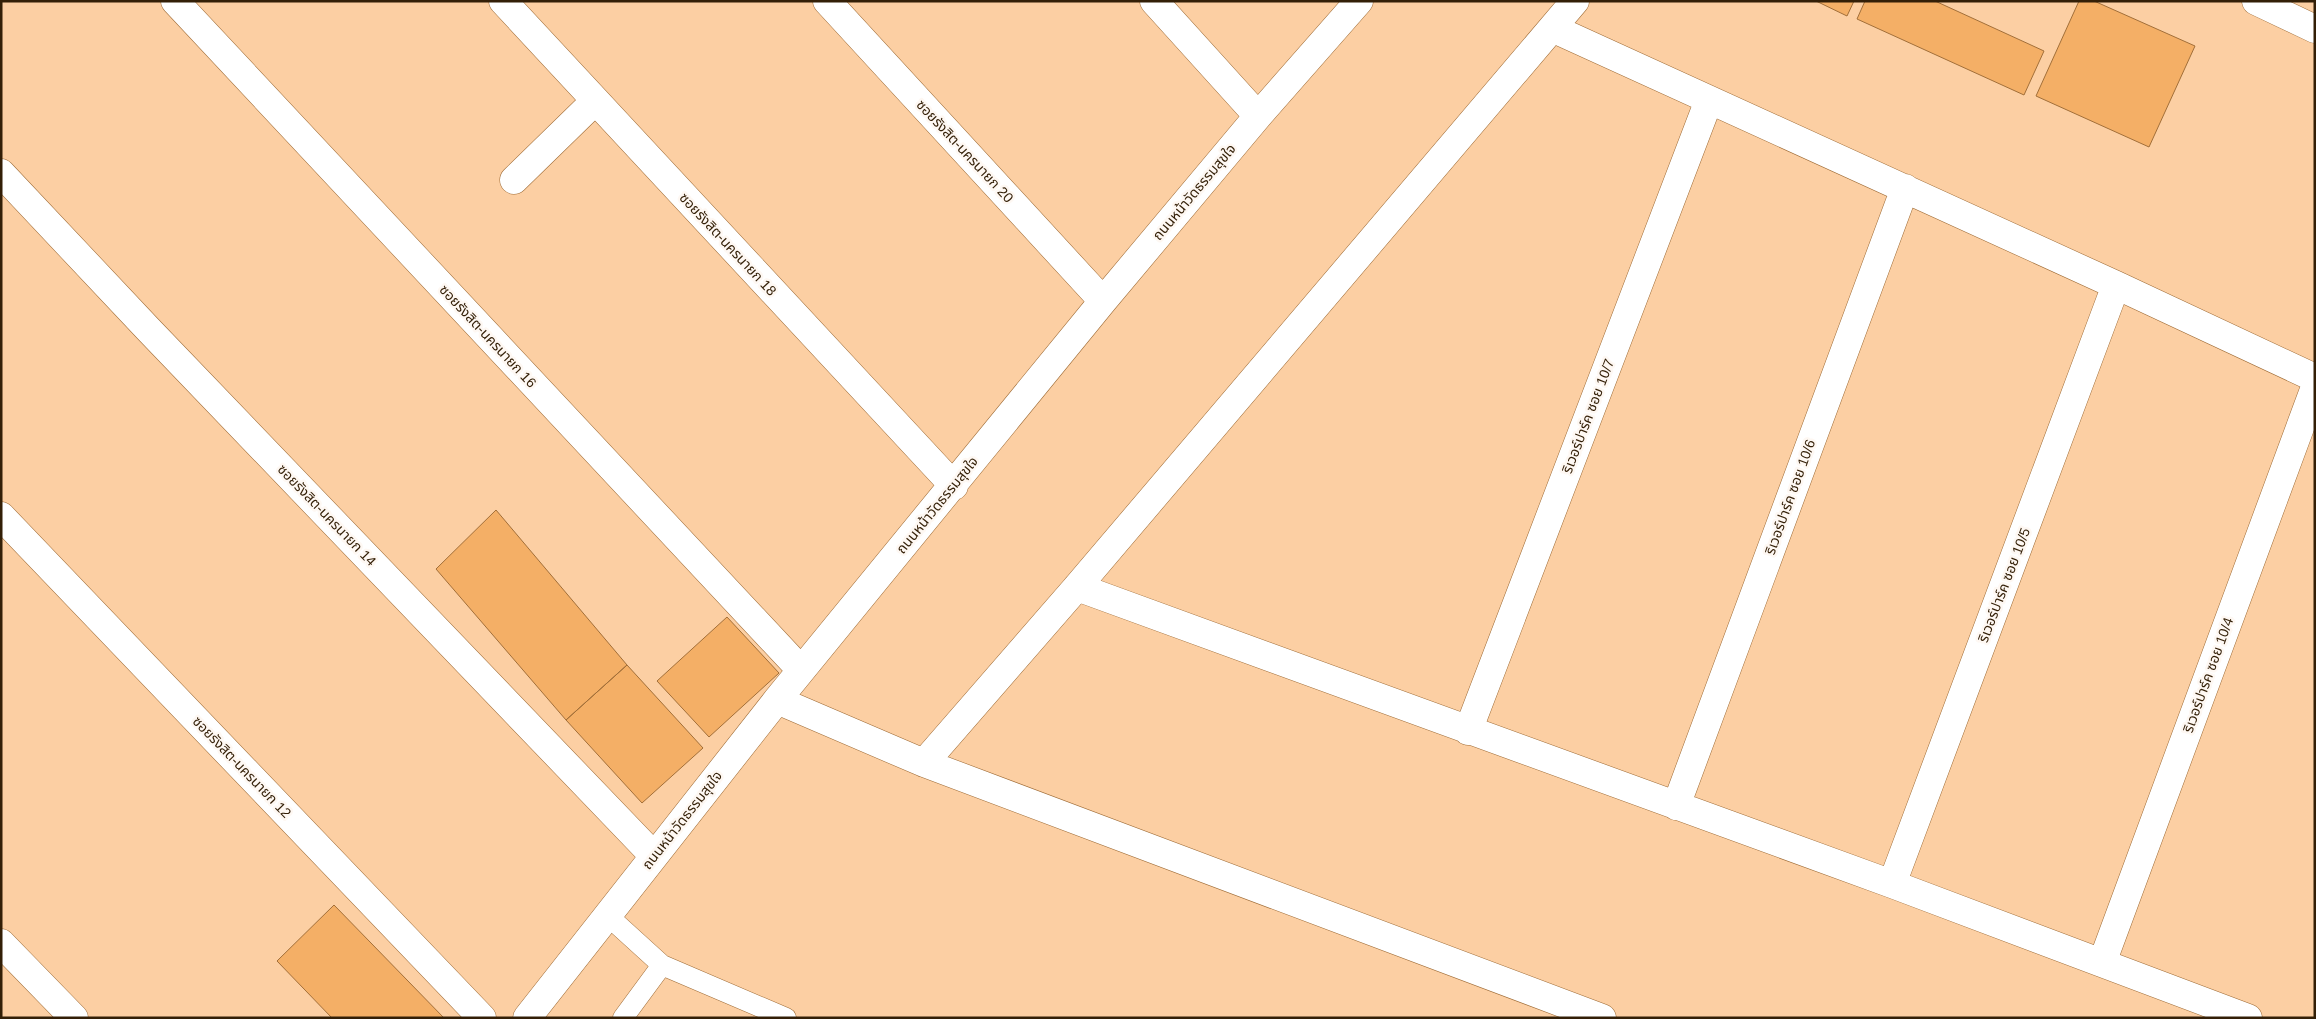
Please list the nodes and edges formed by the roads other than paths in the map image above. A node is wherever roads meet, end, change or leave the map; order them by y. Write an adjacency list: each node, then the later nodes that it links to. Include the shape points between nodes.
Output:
1 (175, 1): 23 (street, ซอยรังสิต-นครนายก 16)
2 (503, 1): 11 (street, ซอยรังสิต-นครนายก 18)
3 (827, 1): 17 (street, ซอยรังสิต-นครนายก 20)
4 (1154, 1): 12 (street)
5 (1359, 1): 12 (street, ถนนหน้าวัดธรรมสุขใจ)
6 (1575, 1): 8 (street)
7 (2256, 1): 9 (street)
8 (1552, 28): 10 (street); 22 (street)
9 (2315, 29)
10 (1709, 100): 15 (street); 25 (street, ริเวอร์ปาร์ค ซอย 10/7)
11 (595, 101): 14 (street); 20 (street, ซอยรังสิต-นครนายก 18)
12 (1258, 116): 17 (street, ถนนหน้าวัดธรรมสุขใจ)
13 (1, 173): 28 (street, ซอยรังสิต-นครนายก 14)
14 (514, 180)
15 (1905, 188): 16 (street); 27 (street, ริเวอร์ปาร์ค ซอย 10/6)
16 (2116, 285): 18 (street); 29 (street, ริเวอร์ปาร์ค ซอย 10/5)
17 (1103, 300): 20 (street, ถนนหน้าวัดธรรมสุขใจ)
18 (2315, 378)
19 (2315, 387): 32 (street, ริเวอร์ปาร์ค ซอย 10/4)
20 (954, 486): 23 (street, ถนนหน้าวัดธรรมสุขใจ)
21 (1, 516): 35 (street, ซอยรังสิต-นครนายก 12)
22 (1077, 587): 25 (street); 26 (street)
23 (801, 670): 24 (street, ถนนหน้าวัดธรรมสุขใจ)
24 (777, 700): 26 (street); 28 (street, ถนนหน้าวัดธรรมสุขใจ)
25 (1468, 731): 27 (street)
26 (924, 763): 39 (street)
27 (1676, 806): 29 (street)
28 (654, 856): 30 (street, ถนนหน้าวัดธรรมสุขใจ)
29 (1892, 884): 32 (street)
30 (607, 914): 33 (lane); 36 (street, ถนนหน้าวัดธรรมสุขใจ)
31 (1, 943): 34 (street)
32 (2102, 963): 40 (street)
33 (662, 965): 37 (lane); 38 (lane)
34 (74, 1018)
35 (482, 1018)
36 (527, 1018)
37 (623, 1018)
38 (786, 1018)
39 (1602, 1018)
40 (2248, 1018)

